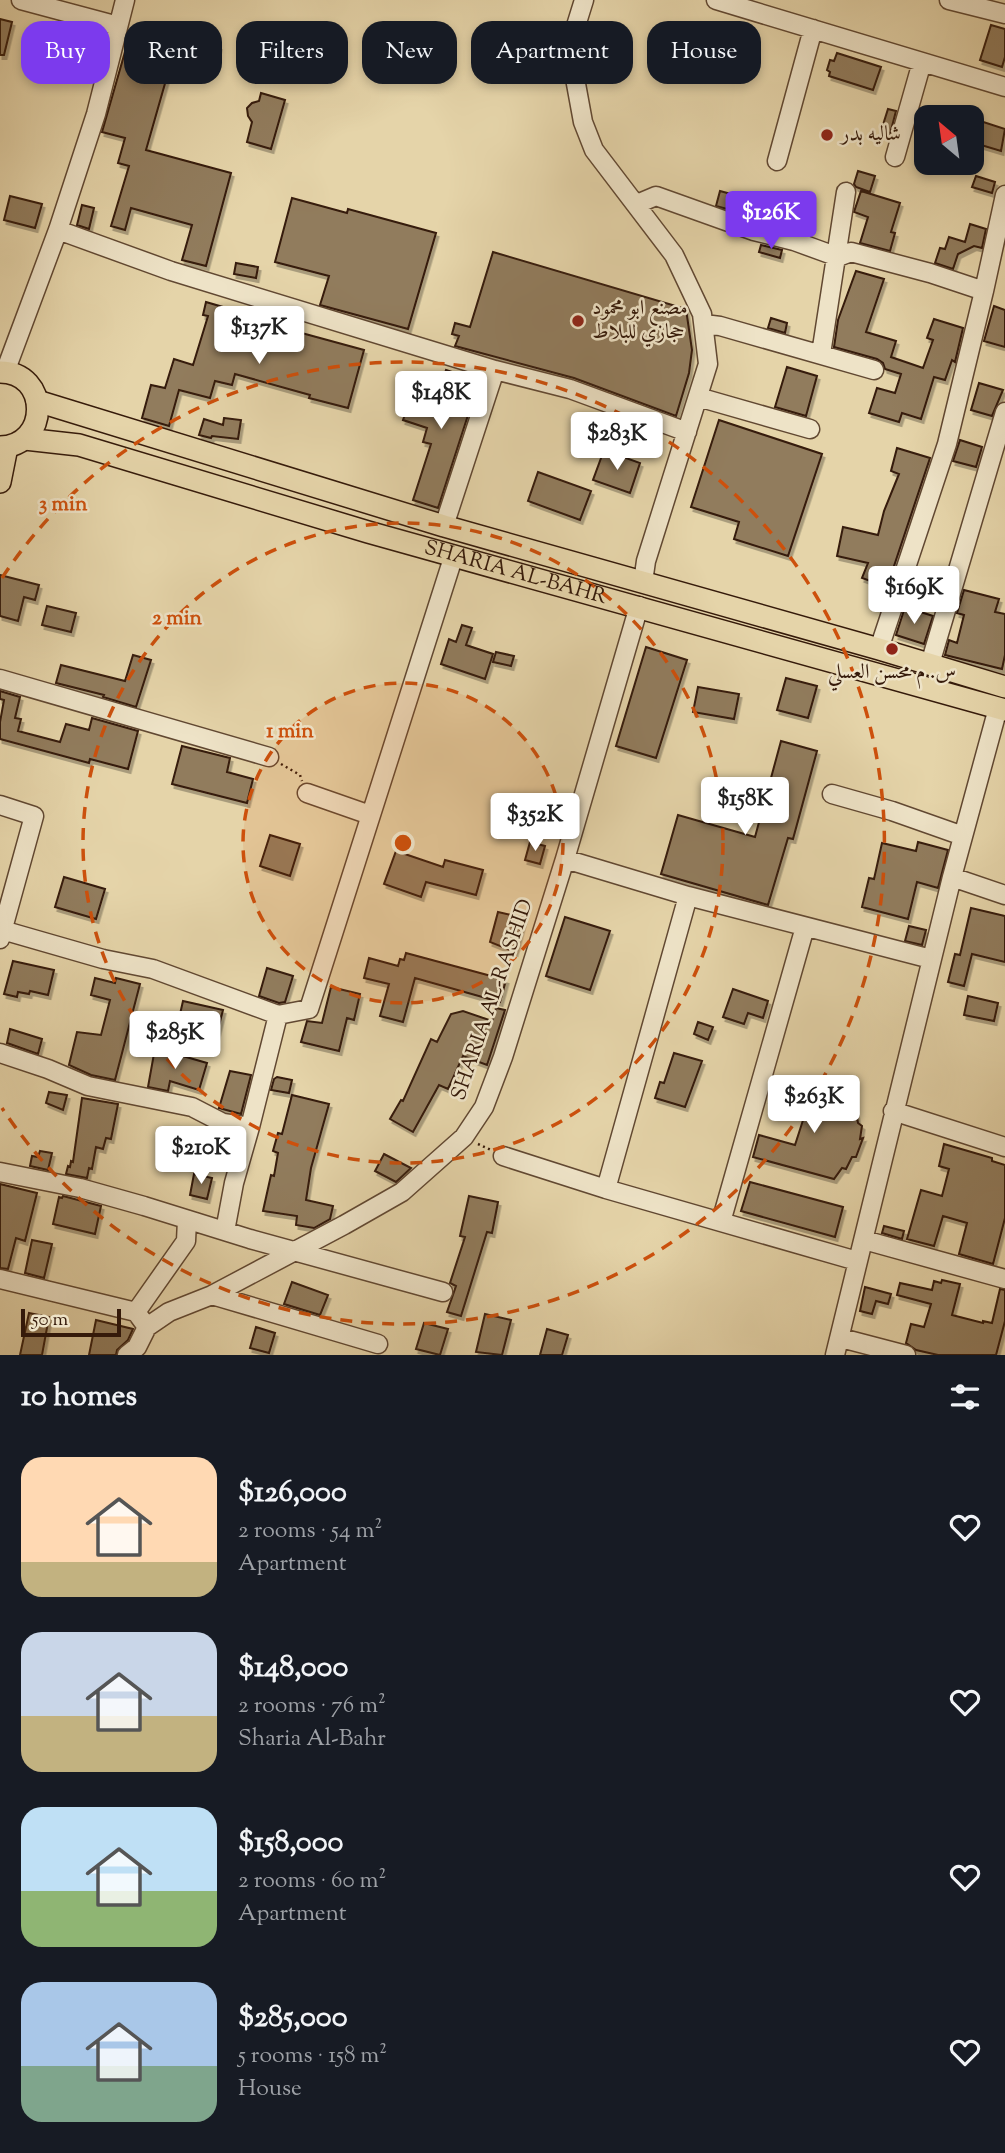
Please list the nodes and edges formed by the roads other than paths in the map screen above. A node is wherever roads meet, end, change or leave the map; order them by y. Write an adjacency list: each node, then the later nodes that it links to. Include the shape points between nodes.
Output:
1 (21, 0): 7 (street)
2 (125, 0): 7 (street)
3 (584, 0): 15 (street, via 572,62 583,122 594,150)
4 (716, 0): 8 (street)
5 (949, 0): 6 (street)
6 (1005, 14)
7 (118, 26): 16 (street, via 96,114)
8 (813, 29): 9 (street); 12 (street)
9 (922, 62): 10 (street); 11 (street)
10 (1005, 87)
11 (895, 157)
12 (776, 161)
13 (846, 192): 17 (street)
14 (1005, 195): 18 (street)
15 (637, 204): 17 (street, via 656,196); 19 (street, via 674,255)
16 (58, 230): 21 (street, via 171,271); 23 (street)
17 (838, 257): 18 (street, via 851,252); 20 (street)
18 (984, 290): 37 (street, via 947,444)
19 (704, 324): 20 (street); 24 (street, via 708,364)
20 (821, 354): 22 (street)
21 (495, 370): 28 (street, via 570,389); 31 (street)
22 (874, 370)
23 (2, 372): 25 (main road, via 26,381)
24 (698, 397): 27 (street); 28 (street)
25 (37, 401): 29 (main road, via 33,428); 31 (main road, SHARIA AL-BAHR)
26 (1005, 412): 38 (street)
27 (810, 429)
28 (687, 432): 33 (street)
29 (10, 444): 30 (main road); 32 (main road, SHARIA AL-BAHR, via 79,445)
30 (0, 482)
31 (444, 526): 33 (main road, SHARIA AL-BAHR)
32 (454, 555): 34 (main road, SHARIA AL-BAHR); 46 (street)
33 (643, 582): 35 (main road, SHARIA AL-BAHR)
34 (639, 606): 36 (main road, SHARIA AL-BAHR); 48 (street, SHARIA AL-RASHID)
35 (785, 622): 36 (main road); 37 (main road, SHARIA AL-BAHR)
36 (779, 646): 41 (main road, SHARIA AL-BAHR)
37 (879, 649): 38 (main road, SHARIA AL-BAHR)
38 (930, 664): 40 (main road, SHARIA AL-BAHR)
39 (0, 679): 42 (street)
40 (1005, 687)
41 (1002, 709): 47 (street)
42 (269, 757)
43 (307, 793): 46 (street)
44 (832, 794): 47 (street)
45 (0, 805): 53 (street, via 34,816)
46 (370, 815): 55 (street, via 309,1009)
47 (963, 836): 49 (street)
48 (565, 859): 51 (street); 67 (street, SHARIA AL-RASHID, via 503,1057 484,1107 464,1137 402,1192)
49 (952, 877): 50 (street); 54 (street)
50 (1005, 895)
51 (688, 896): 52 (street); 62 (street)
52 (805, 927): 54 (street); 64 (street)
53 (1, 935): 55 (street, via 153,969)
54 (931, 959): 57 (street)
55 (278, 1015): 58 (street)
56 (0, 1053): 58 (street, via 88,1086 192,1107 223,1123)
57 (893, 1111): 59 (street); 66 (street)
58 (250, 1127): 65 (street)
59 (1005, 1147)
60 (503, 1156): 62 (street)
61 (0, 1172): 63 (street, via 80,1188)
62 (606, 1189): 64 (street)
63 (187, 1220): 65 (street); 73 (street, via 187,1241)
64 (722, 1222): 68 (street)
65 (225, 1231): 67 (street)
66 (864, 1240): 68 (street); 70 (street)
67 (295, 1252): 71 (street); 72 (street, SHARIA AL-RASHID)
68 (857, 1261): 76 (street)
69 (0, 1279): 73 (street)
70 (1005, 1279)
71 (443, 1292)
72 (212, 1295): 74 (street, SHARIA AL-RASHID, via 169,1312); 75 (street)
73 (136, 1312): 74 (street)
74 (147, 1327): 77 (street, SHARIA AL-RASHID)
75 (378, 1344)
76 (838, 1347): 78 (street)
77 (127, 1355)
78 (906, 1355)

